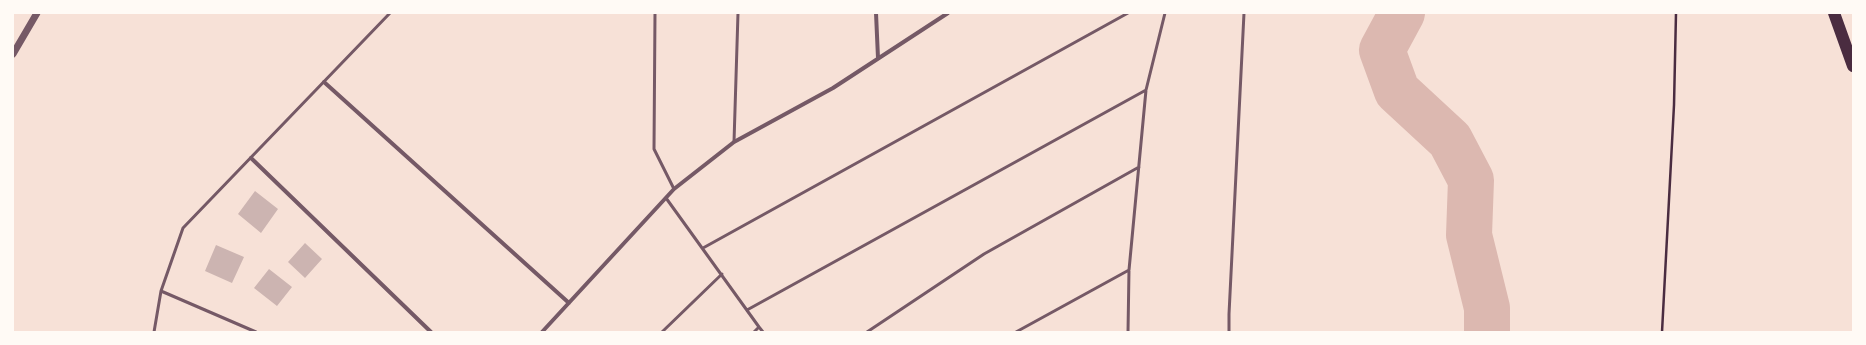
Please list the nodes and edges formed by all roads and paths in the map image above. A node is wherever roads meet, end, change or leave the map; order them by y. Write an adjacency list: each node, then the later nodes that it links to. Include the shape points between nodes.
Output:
1 (37, 13): 12 (street)
2 (390, 13): 15 (lane)
3 (655, 13): 20 (lane, via 654,149)
4 (738, 13): 17 (lane)
5 (876, 13): 13 (street)
6 (948, 13): 13 (street)
7 (1128, 13): 22 (lane)
8 (1165, 13): 16 (lane)
9 (1244, 13): 39 (lane)
10 (1676, 13): 40 (path, via 1674,105)
11 (1834, 13): 14 (highway)
12 (13, 54)
13 (878, 58): 17 (street, via 833,88)
14 (1853, 66)
15 (324, 82): 18 (lane); 26 (street)
16 (1146, 90): 19 (lane); 27 (lane)
17 (734, 142): 20 (street)
18 (251, 158): 25 (lane, via 183,228); 31 (street)
19 (1139, 166): 23 (lane); 36 (lane, via 984,254)
20 (674, 189): 21 (street)
21 (666, 198): 22 (lane); 26 (street)
22 (704, 248): 24 (lane)
23 (1129, 270): 37 (lane); 38 (lane)
24 (722, 274): 27 (lane); 33 (lane)
25 (161, 291): 29 (lane); 30 (lane)
26 (569, 303): 32 (street)
27 (747, 310): 28 (lane)
28 (759, 327): 34 (lane); 35 (lane)
29 (154, 332)
30 (256, 332)
31 (430, 332)
32 (542, 332)
33 (662, 332)
34 (754, 332)
35 (763, 332)
36 (867, 332)
37 (1016, 332)
38 (1128, 332)
39 (1229, 332)
40 (1662, 332)

